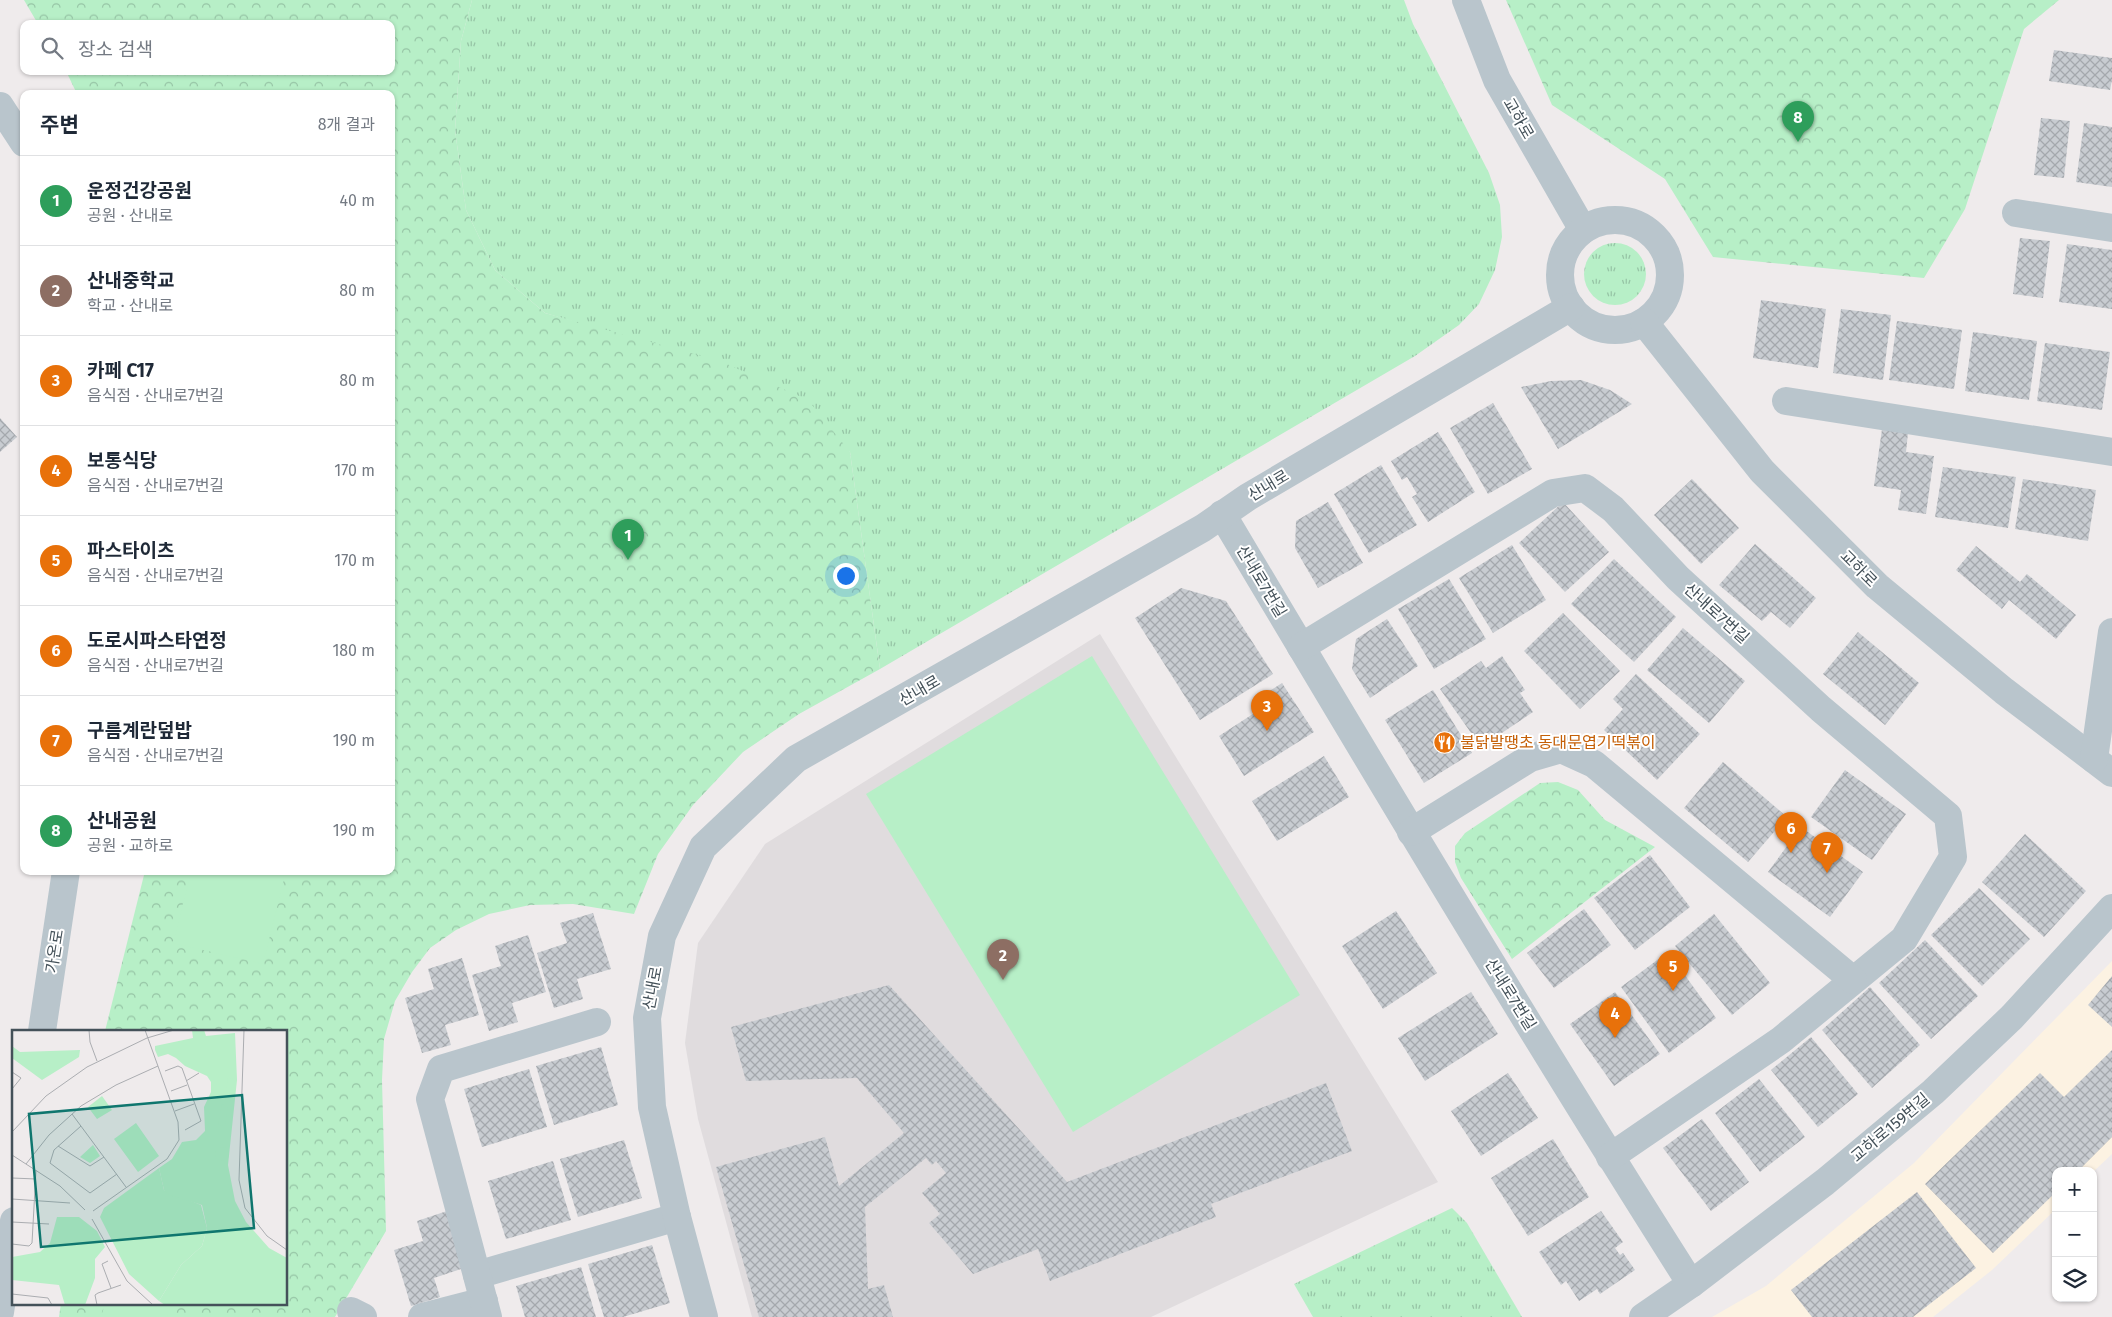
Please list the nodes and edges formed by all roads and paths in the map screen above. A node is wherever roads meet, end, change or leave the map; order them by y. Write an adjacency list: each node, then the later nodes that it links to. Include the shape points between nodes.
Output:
1 (1466, 0): 6 (street, 교하로, via 1497,80)
2 (0, 106): 3 (street)
3 (20, 137)
4 (2016, 213): 5 (street)
5 (2112, 228)
6 (1583, 230): 7 (street, via 1572,240 1560,272 1562,289); 8 (street, via 1601,221 1618,219 1643,227 1662,244 1669,260 1671,277 1659,310)
7 (1571, 307): 8 (street, via 1580,318 1612,330); 11 (street, 산내로)
8 (1644, 322): 15 (street, 교하로, via 1762,471 1877,586 2004,691)
9 (1786, 401): 10 (street)
10 (2112, 452)
11 (1222, 514): 13 (street, 산내로7번길); 23 (street, 산내로, via 1203,528 796,759 702,847 662,936 647,1018 652,1107)
12 (2112, 632): 14 (street)
13 (1301, 647): 16 (street, 산내로7번길); 19 (street, 산내로7번길, via 1553,492 1585,488 1613,509 1678,578 1821,709 1948,816 1953,856 1904,939)
14 (2109, 674): 15 (street)
15 (2103, 766)
16 (1411, 832): 19 (street, via 1530,758 1561,749 1594,764); 22 (street, 산내로7번길)
17 (65, 875): 21 (street, 가온로)
18 (2112, 908): 26 (street, 교하로159번길, via 2012,1018 1933,1092 1825,1182)
19 (1853, 980): 22 (street, 산내로7번길, via 1781,1040)
20 (597, 1022): 25 (street, via 442,1068 430,1099)
21 (42, 1030)
22 (1610, 1157): 26 (street, 산내로7번길)
23 (677, 1217): 25 (street); 30 (street, 산내로)
24 (12, 1234): 28 (street)
25 (477, 1275): 27 (street)
26 (1692, 1284): 31 (street, 교하로159번길)
27 (486, 1309): 29 (street)
28 (0, 1312)
29 (422, 1317)
30 (704, 1317)
31 (1643, 1317)

